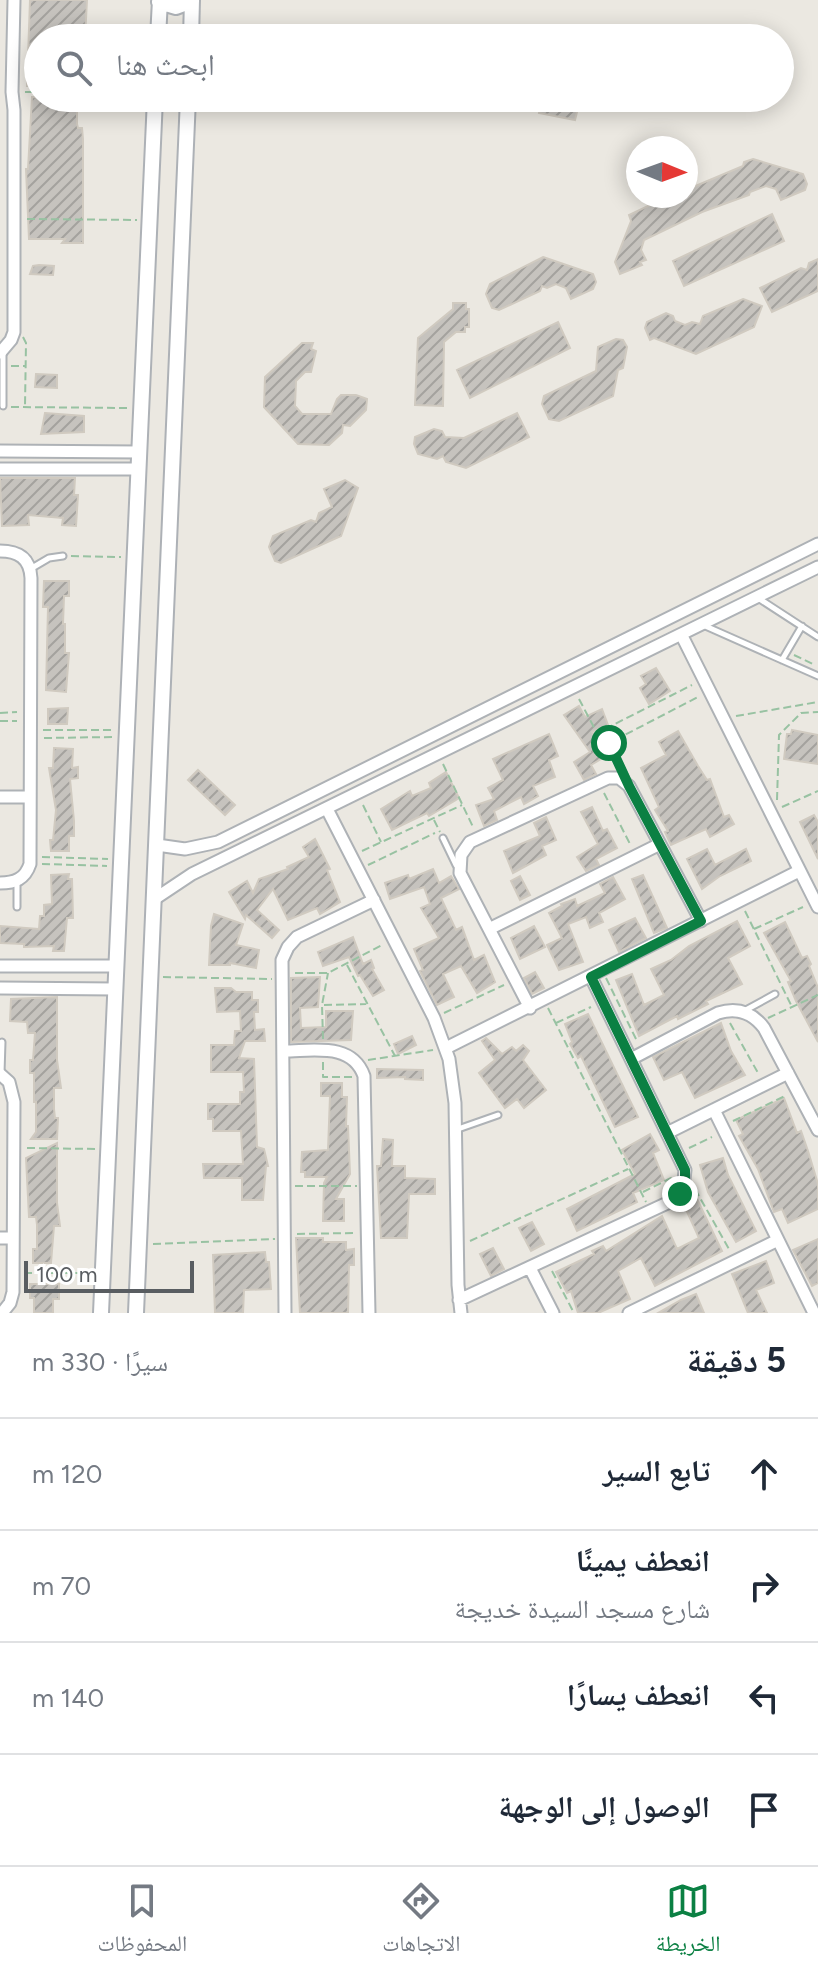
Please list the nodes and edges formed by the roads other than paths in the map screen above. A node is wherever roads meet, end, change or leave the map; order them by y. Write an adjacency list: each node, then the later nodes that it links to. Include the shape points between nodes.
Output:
1 (14, 0): 4 (street)
2 (160, 1): 3 (street, via 176,7); 6 (street)
3 (192, 1): 7 (street)
4 (14, 18): 5 (street); 8 (street)
5 (0, 20)
6 (159, 24)
7 (191, 24)
8 (14, 110): 9 (street); 12 (street, via 14,332)
9 (0, 111)
10 (154, 112): 15 (street)
11 (187, 112): 41 (street)
12 (2, 352): 13 (lane)
13 (3, 406)
14 (0, 451): 15 (street)
15 (140, 452): 17 (street)
16 (0, 469): 17 (street)
17 (139, 469): 53 (street)
18 (818, 544): 23 (street)
19 (0, 551): 22 (street, via 19,554)
20 (63, 556): 22 (lane)
21 (818, 567): 25 (street)
22 (31, 568): 35 (street)
23 (755, 576): 24 (street); 25 (street)
24 (741, 582): 25 (street); 37 (street)
25 (758, 597): 26 (street); 27 (lane)
26 (703, 625): 28 (street); 30 (lane)
27 (802, 626): 29 (lane); 30 (lane)
28 (682, 636): 36 (street); 42 (street)
29 (818, 637)
30 (782, 660): 31 (lane)
31 (818, 676)
32 (608, 740): 33 (lane)
33 (629, 786): 40 (street); 43 (street, via 614,778 599,783 470,842)
34 (0, 797): 35 (street)
35 (30, 797): 44 (street, via 30,860)
36 (327, 809): 38 (street); 47 (street)
37 (281, 810): 38 (street); 41 (street, via 208,845)
38 (290, 827): 46 (street, via 192,874)
39 (443, 838): 43 (lane)
40 (660, 844): 50 (street); 51 (street)
41 (157, 845): 46 (street)
42 (799, 871): 48 (street); 50 (street)
43 (460, 873): 51 (street)
44 (17, 881): 45 (street); 49 (lane)
45 (0, 883)
46 (153, 900): 78 (street)
47 (374, 900): 61 (street); 62 (street, via 297,937 285,953)
48 (817, 904)
49 (17, 907)
50 (701, 921): 54 (street)
51 (489, 929): 58 (street)
52 (0, 966): 53 (street)
53 (116, 966): 56 (street)
54 (597, 974): 58 (street); 63 (street, via 603,1002)
55 (0, 988): 56 (street)
56 (115, 989): 77 (street)
57 (775, 994): 59 (lane)
58 (530, 1008): 61 (street)
59 (743, 1011): 63 (street, via 724,1011); 64 (street, via 760,1022)
60 (2, 1042): 65 (lane)
61 (446, 1048): 68 (street)
62 (284, 1051): 79 (street); 80 (street, via 344,1053 364,1076)
63 (631, 1059): 70 (street)
64 (788, 1073): 66 (street); 69 (street)
65 (1, 1074): 72 (street, via 13,1092)
66 (714, 1110): 70 (street); 73 (street)
67 (498, 1115): 68 (lane)
68 (456, 1130): 75 (street)
69 (818, 1130)
70 (667, 1133): 74 (street, via 685,1170 680,1194)
71 (0, 1238): 72 (street)
72 (13, 1238): 76 (street, via 10,1303)
73 (778, 1240): 83 (street); 84 (street)
74 (530, 1268): 75 (street); 82 (street)
75 (459, 1300): 81 (street)
76 (2, 1313)
77 (101, 1313)
78 (136, 1313)
79 (285, 1313)
80 (369, 1313)
81 (461, 1313)
82 (553, 1313)
83 (629, 1313)
84 (814, 1313)

